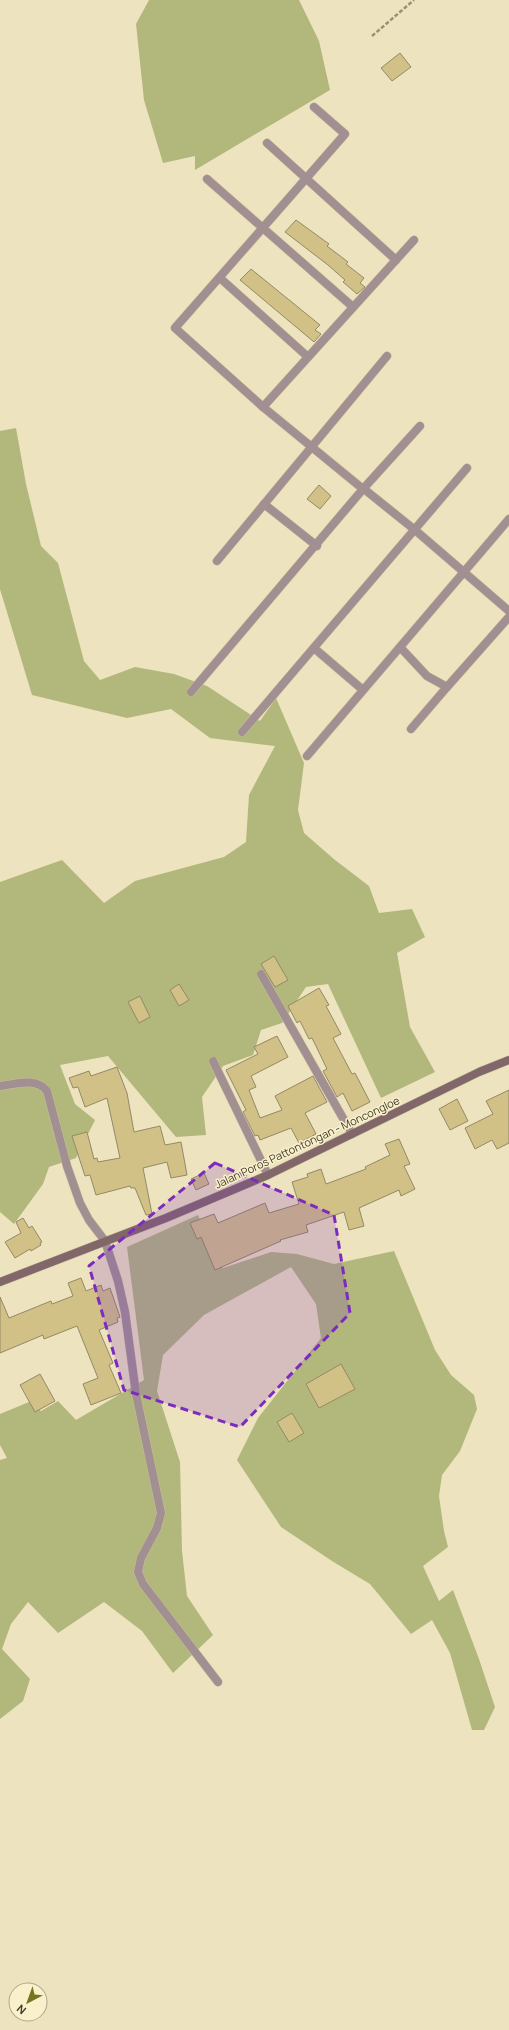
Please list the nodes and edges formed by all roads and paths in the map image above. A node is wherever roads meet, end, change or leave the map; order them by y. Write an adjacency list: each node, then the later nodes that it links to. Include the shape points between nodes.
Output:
1 (414, 0): 2 (path)
2 (372, 36)
3 (314, 107): 5 (street, via 345,134)
4 (268, 143): 5 (street)
5 (308, 178): 7 (street); 9 (street)
6 (207, 179): 7 (street)
7 (262, 230): 10 (street); 11 (street)
8 (414, 240): 9 (street)
9 (396, 260): 11 (street)
10 (220, 278): 13 (street); 14 (street, via 175,328)
11 (353, 307): 13 (street)
12 (387, 356): 16 (street)
13 (308, 357): 14 (street)
14 (263, 406): 16 (street)
15 (420, 426): 18 (street)
16 (312, 448): 18 (street); 19 (street)
17 (467, 468): 21 (street)
18 (363, 489): 21 (street); 22 (street)
19 (264, 504): 22 (street); 23 (street)
20 (509, 519): 24 (street)
21 (415, 530): 24 (street); 28 (street)
22 (316, 546): 31 (street)
23 (217, 561)
24 (464, 573): 25 (street); 27 (street)
25 (509, 611)
26 (509, 617): 29 (street)
27 (400, 647): 29 (street, via 428,676); 30 (street)
28 (314, 648): 30 (street); 33 (street)
29 (447, 687): 32 (street)
30 (363, 690): 34 (street)
31 (191, 692)
32 (410, 729)
33 (242, 732)
34 (307, 756)
35 (261, 974): 39 (street)
36 (509, 1060): 39 (street, Jalan Poros Pattontongan - Moncongloe)
37 (213, 1061): 40 (street)
38 (0, 1086): 41 (street, via 28,1082 44,1086 80,1203)
39 (352, 1134): 40 (street, Jalan Poros Pattontongan - Moncongloe)
40 (268, 1175): 41 (street, Jalan Poros Pattontongan - Moncongloe)
41 (105, 1241): 42 (street, Jalan Poros Pattontongan - Moncongloe); 43 (street, via 125,1312 136,1394 161,1514 158,1528 140,1558 138,1572 143,1584)
42 (0, 1282)
43 (218, 1682)

